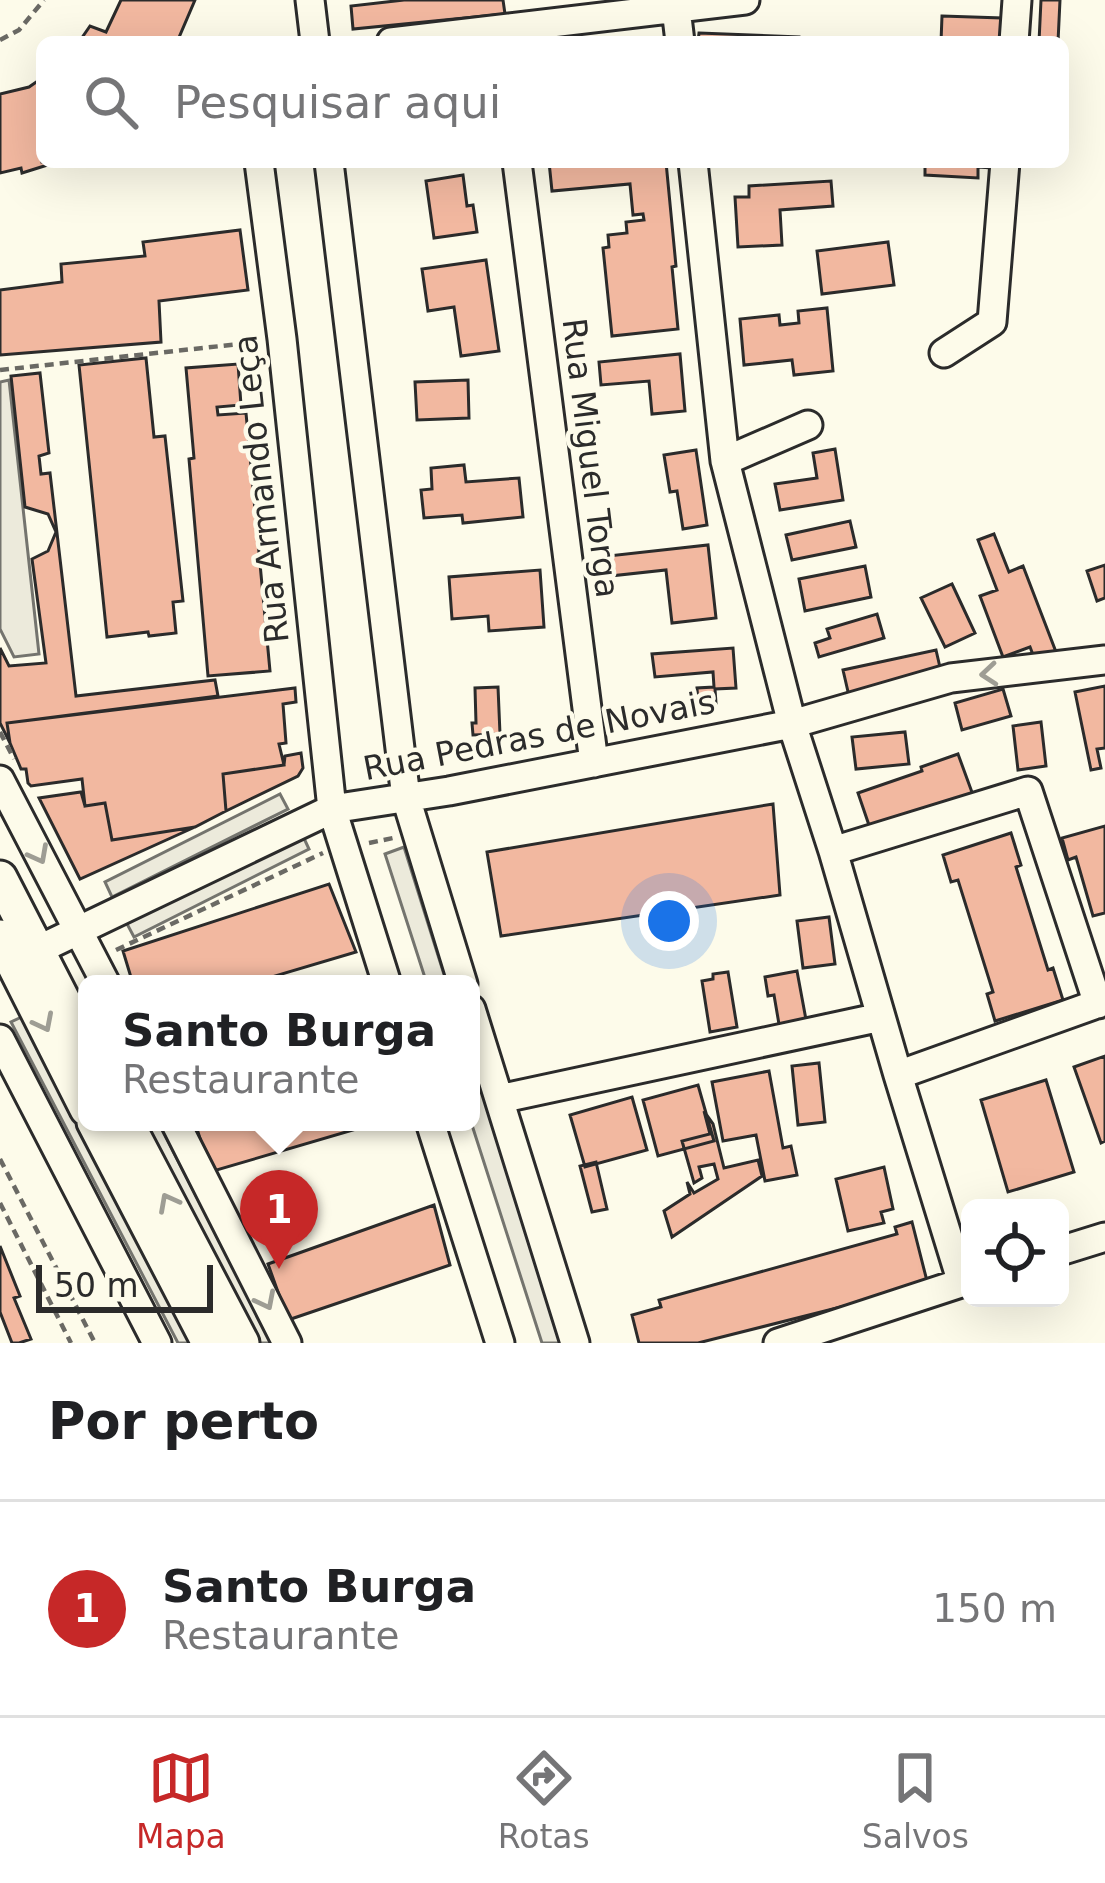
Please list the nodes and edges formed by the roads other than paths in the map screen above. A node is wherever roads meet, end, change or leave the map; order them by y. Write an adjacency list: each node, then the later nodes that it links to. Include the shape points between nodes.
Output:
1 (310, 0): 6 (street)
2 (745, 0): 4 (street)
3 (1017, 0): 8 (street)
4 (676, 4): 5 (street); 7 (street)
5 (501, 35)
6 (314, 36)
7 (679, 36)
8 (1014, 36)
9 (260, 168): 22 (street, Rua Armando Leça)
10 (330, 168): 21 (street)
11 (518, 168): 19 (street, Rua Miguel Torga)
12 (694, 168): 16 (street)
13 (1005, 168): 14 (street, via 992,322)
14 (944, 353)
15 (808, 425): 16 (street)
16 (725, 461): 18 (street)
17 (1105, 660): 18 (street, Rua Pedras de Novais, one-way to 18, via 951,678)
18 (792, 724): 19 (street, Rua Pedras de Novais); 23 (street)
19 (593, 763): 21 (street, Rua Pedras de Novais)
20 (0, 780): 25 (street, one-way to 25)
21 (406, 798): 22 (street, Rua Pedras de Novais); 29 (street)
22 (332, 809): 25 (street, Rua Pedras de Novais); 28 (street, Rua Armando Leça)
23 (833, 850): 30 (street, via 1028,790); 31 (street)
24 (0, 878): 26 (main road)
25 (78, 930): 26 (street, Rua Pedras de Novais); 27 (street)
26 (17, 950): 32 (main road); 36 (main road, one-way to 36)
27 (101, 975)
28 (384, 975)
29 (461, 975)
30 (1102, 1002): 35 (street)
31 (881, 1017): 35 (street); 37 (street)
32 (78, 1035)
33 (480, 1038): 37 (street)
34 (0, 1040): 46 (street)
35 (898, 1075): 44 (street)
36 (78, 1088)
37 (499, 1099): 51 (street)
38 (99, 1131): 47 (main road)
39 (131, 1131): 48 (main road, one-way to 39)
40 (180, 1131): 49 (street, one-way to 49)
41 (433, 1131): 50 (street)
42 (1105, 1237): 43 (street)
43 (1069, 1248)
44 (961, 1266)
45 (961, 1283): 52 (street)
46 (157, 1343)
47 (209, 1343)
48 (242, 1343)
49 (287, 1343)
50 (500, 1343)
51 (575, 1343)
52 (778, 1343)

